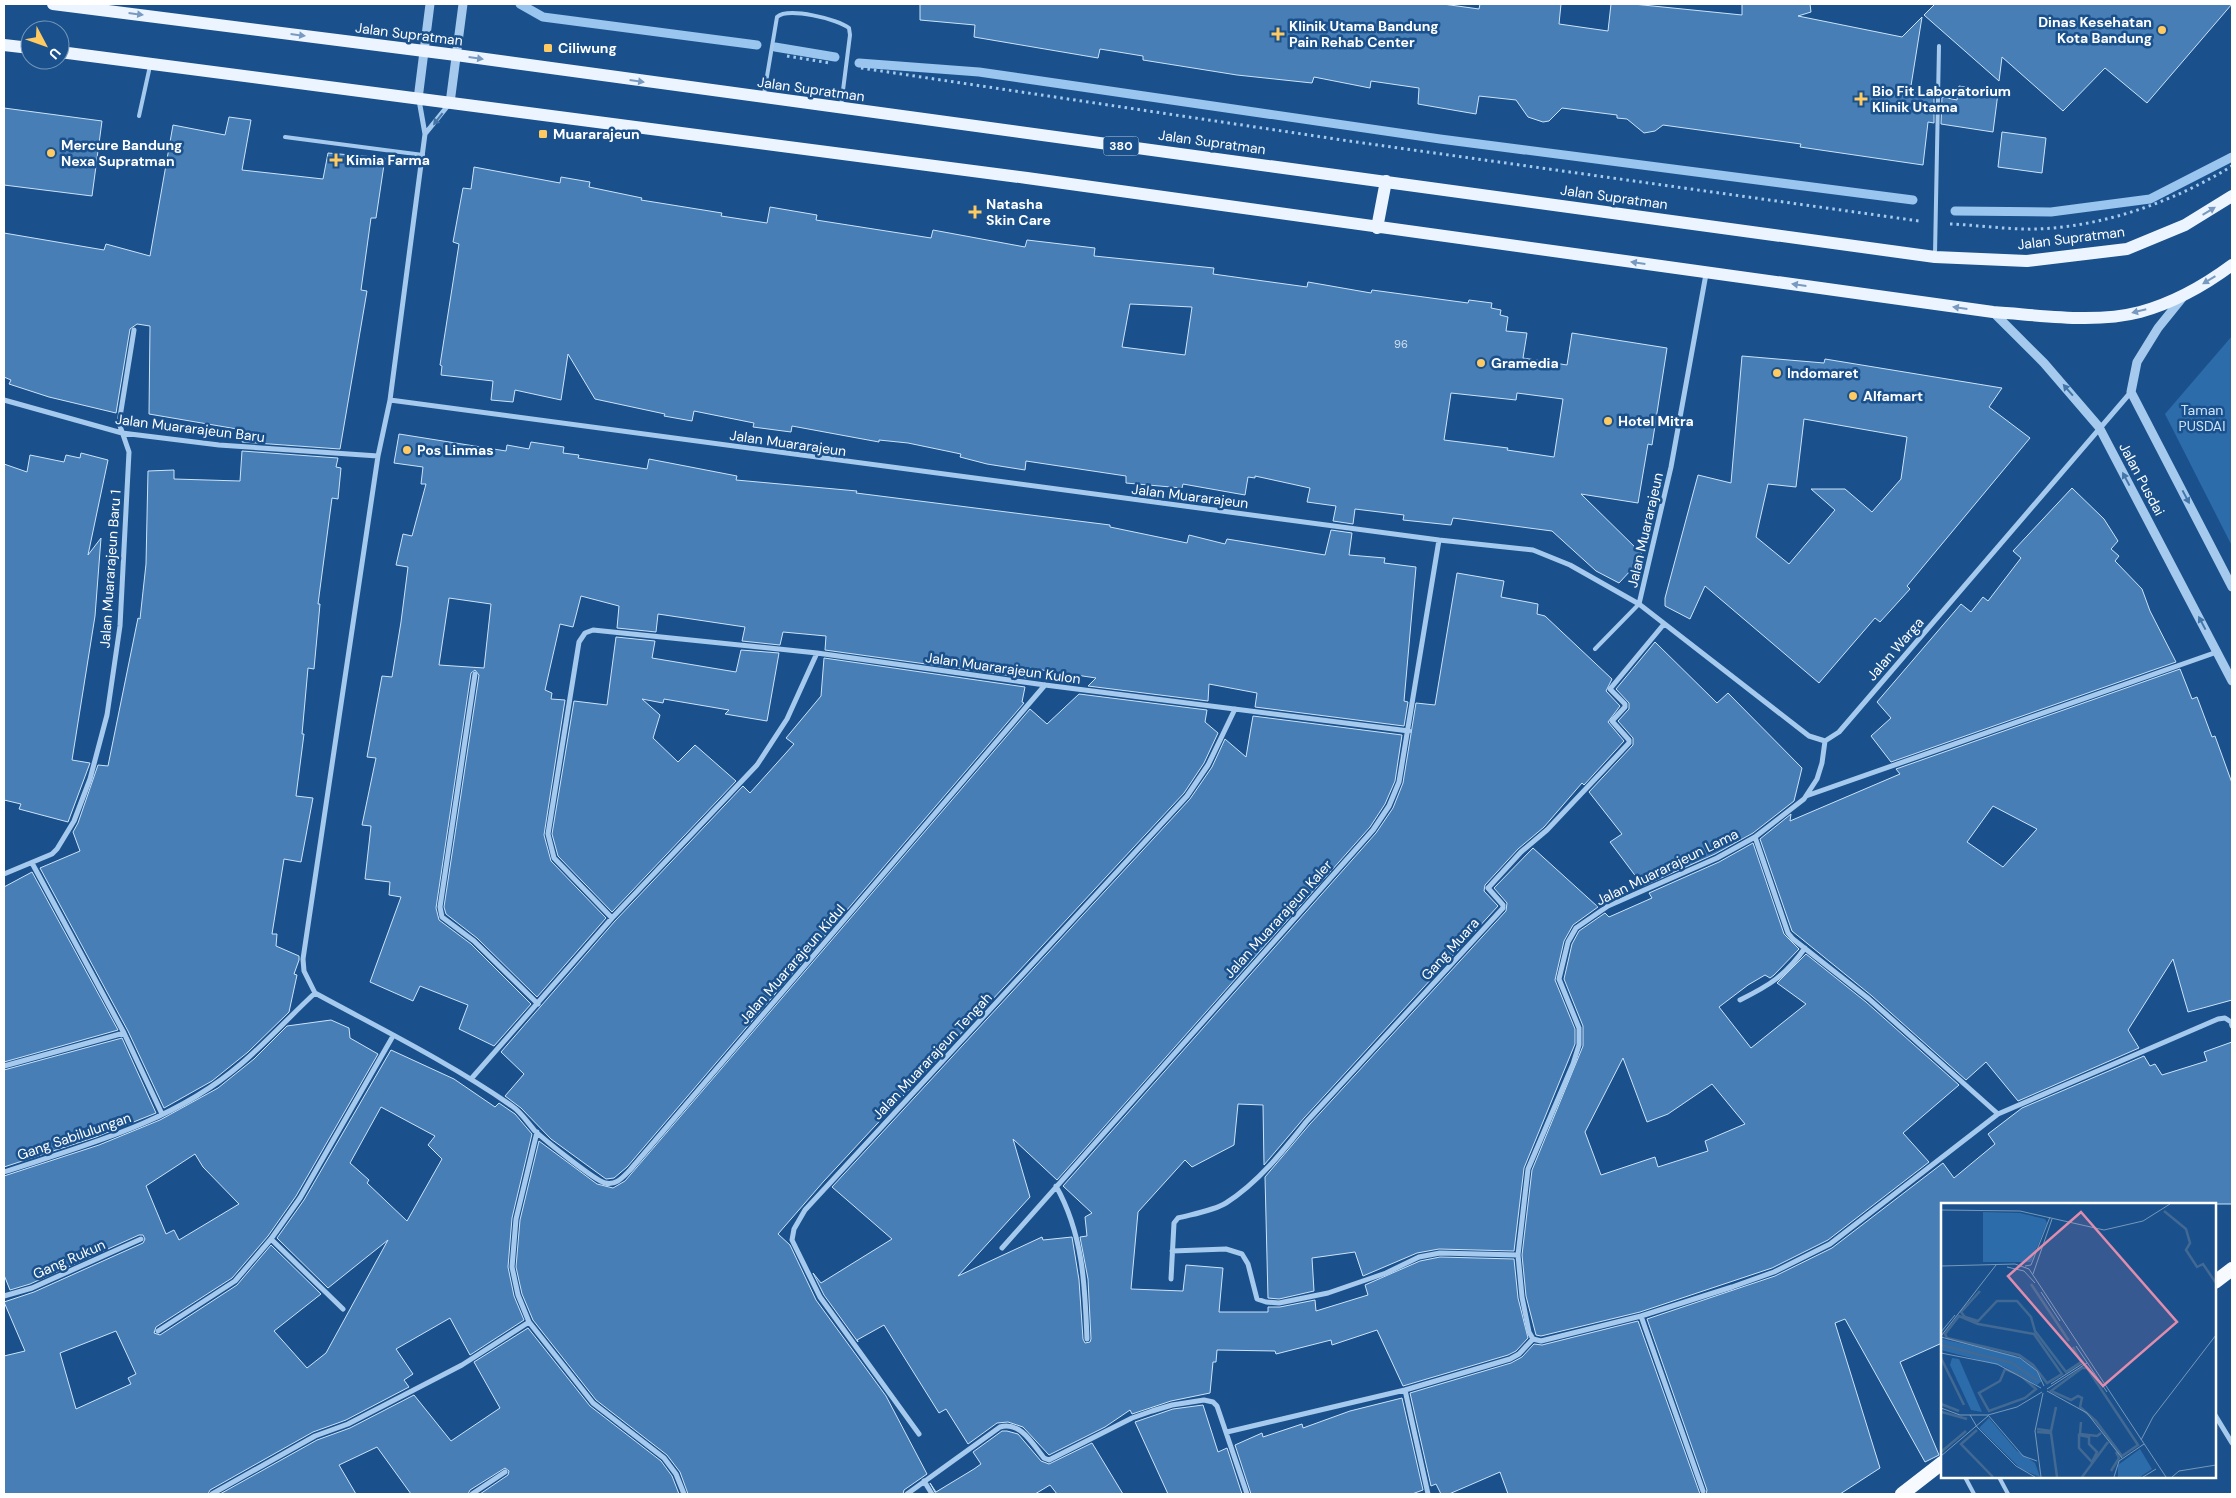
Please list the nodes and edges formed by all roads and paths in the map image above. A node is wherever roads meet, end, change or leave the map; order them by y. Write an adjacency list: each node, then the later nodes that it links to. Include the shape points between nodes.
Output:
1 (53, 4): 7 (main road, Jalan Supratman / 380, one-way to 7)
2 (430, 4): 7 (street)
3 (464, 4): 10 (street)
4 (4, 45): 6 (main road)
5 (1939, 46): 24 (lane)
6 (20, 47)
7 (424, 52): 10 (main road, Jalan Supratman / 380); 14 (street)
8 (70, 53): 11 (main road)
9 (771, 53): 12 (path); 12 (lane, via 777,17 791,12 841,22 848,28); 13 (lane)
10 (456, 55): 13 (main road, Jalan Supratman / 380, one-way to 13); 15 (street)
11 (151, 64): 14 (main road); 17 (lane)
12 (846, 66): 16 (lane); 24 (path, via 1349,141)
13 (763, 98): 16 (main road, Jalan Supratman / 380)
14 (418, 99): 15 (main road); 18 (street)
15 (450, 103): 18 (street, one-way to 18); 25 (main road, via 1027,178)
16 (841, 108): 22 (main road, Jalan Supratman / 380)
17 (139, 116)
18 (426, 134): 20 (street)
19 (285, 137): 20 (lane)
20 (423, 155): 34 (street)
21 (2232, 166): 24 (path, via 2204,184 2157,203 2082,224 2038,229)
22 (1386, 180): 25 (main road); 26 (main road, Jalan Supratman / 380)
23 (2232, 196): 26 (main road, Jalan Supratman / 380, one-way to 23, via 2027,261 2118,250 2185,225)
24 (1936, 223): 26 (lane)
25 (1377, 228): 28 (main road, one-way to 25)
26 (1935, 257)
27 (2232, 265): 29 (main road, one-way to 29)
28 (1706, 272): 30 (main road, one-way to 28); 40 (street, Jalan Muararajeun, via 1671,467)
29 (2185, 294): 30 (main road, one-way to 30, via 2139,312 2103,316); 32 (street, via 2137,362)
30 (1993, 312): 35 (street, Jalan Pusdai, one-way to 30, via 2044,363)
31 (134, 330): 36 (street, Jalan Muararajeun Baru 1, via 119,423)
32 (2131, 392): 35 (street, Jalan Warga); 39 (street, one-way to 39)
33 (4, 400): 36 (street, Jalan Muararajeun Baru)
34 (390, 400): 37 (street); 38 (street, Jalan Muararajeun)
35 (2099, 427): 43 (street, Jalan Pusdai, one-way to 35); 50 (street, Jalan Warga, via 1839,732)
36 (122, 433): 37 (street, Jalan Muararajeun Baru, via 219,445); 53 (street, Jalan Muararajeun Baru 1, via 129,452 122,597 107,715 90,779 74,821 57,849)
37 (378, 456): 57 (street, via 303,959 304,972)
38 (1439, 540): 40 (street, Jalan Muararajeun, via 1533,550 1570,565); 49 (street, Jalan Muararajeun Kaler)
39 (2232, 587)
40 (1639, 604): 41 (street); 42 (lane)
41 (1664, 624): 50 (street, via 1809,736); 73 (street, Gang Muara, via 1610,688 1625,704 1612,721 1629,743 1488,888 1504,908 1252,1183 1225,1204 1178,1218 1174,1223)
42 (1595, 649)
43 (2217, 652): 46 (street, Jalan Pusdai); 51 (street)
44 (817, 653): 47 (street, Jalan Muararajeun Kulon); 55 (street, via 788,719 757,765); 55 (street, Jalan Muararajeun Kulon, via 593,630 585,633 579,642 548,834 554,858)
45 (475, 674): 59 (street, via 440,907 442,916 474,941)
46 (2232, 682)
47 (1045, 686): 48 (street, Jalan Muararajeun Kulon); 67 (street, Jalan Muararajeun Kidul, via 621,1179 611,1184 603,1183)
48 (1235, 709): 49 (street, Jalan Muararajeun Kulon); 88 (street, Jalan Muararajeun Tengah, via 1208,765 1187,796 805,1210 794,1228 792,1240 820,1296)
49 (1408, 731): 69 (street, Jalan Muararajeun Kaler, via 1399,782 1389,806 1373,830)
50 (1825, 742): 51 (street, Jalan Muararajeun Lama, via 1817,779)
51 (1806, 796): 52 (street, Jalan Muararajeun Lama)
52 (1756, 837): 56 (street, via 1788,933); 74 (street, Jalan Muararajeun Lama, via 1717,858 1608,906 1576,928 1568,942 1560,979 1579,1028 1579,1045 1528,1169)
53 (32, 863): 54 (street, Jalan Muararajeun Baru 1); 61 (street)
54 (4, 874)
55 (612, 918): 59 (street)
56 (1805, 948): 58 (street, via 1791,968); 66 (street, via 1913,1037)
57 (315, 993): 62 (street); 65 (street, Gang Sabilulungan, via 242,1064 209,1089)
58 (1740, 1000)
59 (538, 1004): 64 (street)
60 (2232, 1026): 66 (street, via 2225,1018 2218,1019)
61 (124, 1033): 63 (street); 65 (street)
62 (393, 1036): 64 (street); 70 (street, via 300,1198)
63 (4, 1066)
64 (471, 1079): 67 (street, via 515,1108)
65 (162, 1114): 68 (street, Gang Sabilulungan, via 120,1134)
66 (1998, 1114): 80 (street, via 1830,1244 1774,1272)
67 (537, 1132): 81 (street, via 516,1219 512,1267 518,1295)
68 (4, 1172)
69 (1056, 1186): 72 (street, Jalan Muararajeun Kaler); 83 (street, via 1068,1206 1076,1230)
70 (271, 1239): 79 (street); 82 (street, via 231,1284)
71 (142, 1240): 78 (street, Gang Rukun, via 32,1288)
72 (1002, 1248)
73 (1172, 1250): 74 (street, via 1226,1249 1242,1254 1248,1264 1257,1299 1279,1303 1328,1293 1440,1253); 76 (street, Gang Muara)
74 (1518, 1255): 84 (street, Jalan Muararajeun Lama, via 1522,1297)
75 (2232, 1269): 77 (highway)
76 (1171, 1280)
77 (2216, 1281)
78 (4, 1296)
79 (343, 1308)
80 (1641, 1316): 84 (street, via 1541,1341); 95 (street)
81 (529, 1322): 96 (street, via 462,1365 348,1424 315,1436); 98 (street, via 593,1403 664,1458 676,1474)
82 (158, 1331)
83 (1087, 1339)
84 (1533, 1339): 85 (street, via 1510,1359)
85 (1405, 1390): 87 (street); 102 (street)
86 (2216, 1416): 89 (street)
87 (1227, 1432): 94 (street, via 1213,1402 1204,1400 1172,1405 1132,1418 1050,1460 1044,1458 1020,1430 1007,1425); 101 (street)
88 (919, 1434)
89 (2232, 1443)
90 (1941, 1464): 103 (highway)
91 (505, 1472): 97 (street)
92 (1966, 1478): 104 (lane)
93 (1999, 1478): 105 (lane)
94 (924, 1481): 99 (street); 100 (street)
95 (1703, 1491)
96 (212, 1494)
97 (472, 1494)
98 (684, 1494)
99 (908, 1494)
100 (932, 1494)
101 (1247, 1494)
102 (1428, 1494)
103 (1902, 1494)
104 (1974, 1494)
105 (2008, 1494)

